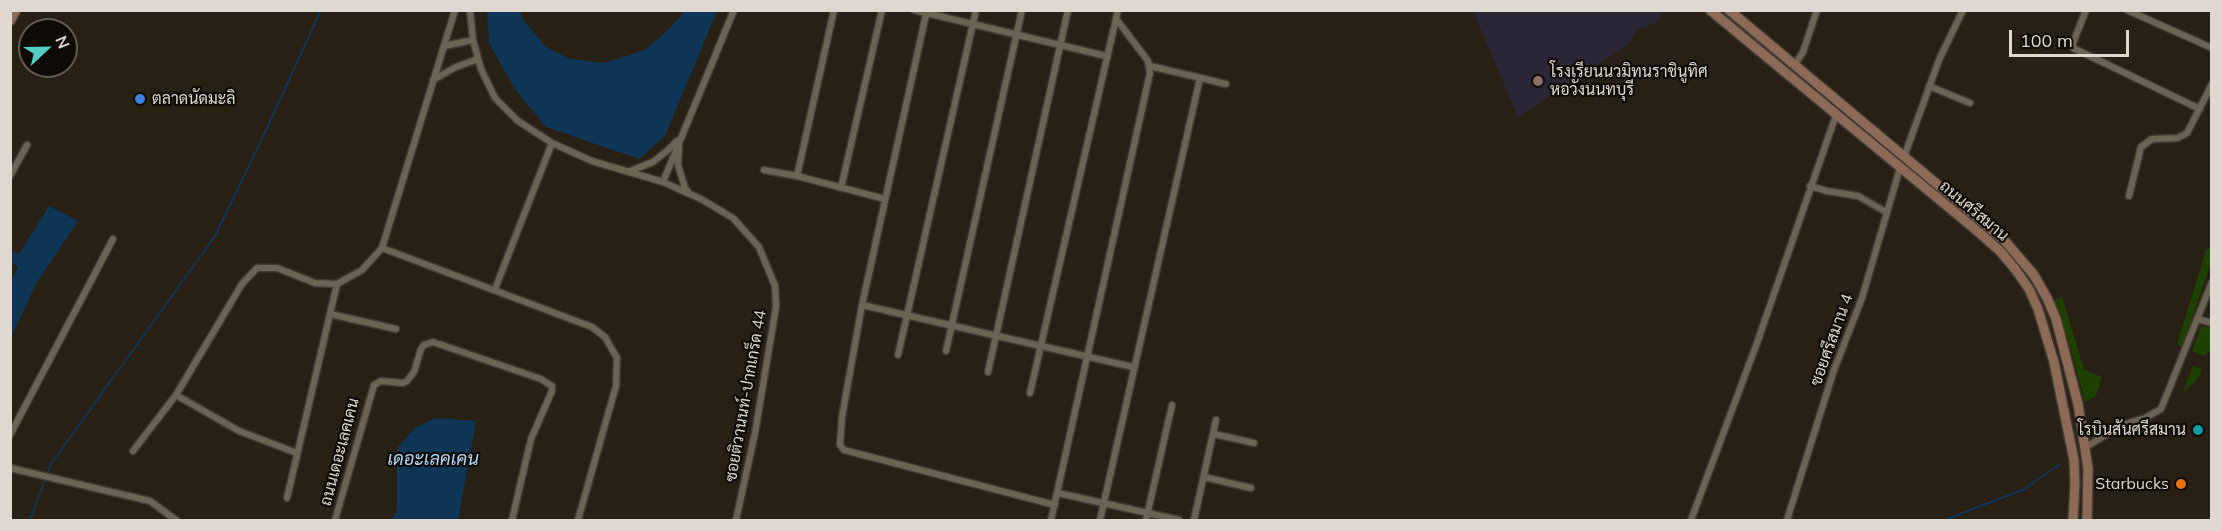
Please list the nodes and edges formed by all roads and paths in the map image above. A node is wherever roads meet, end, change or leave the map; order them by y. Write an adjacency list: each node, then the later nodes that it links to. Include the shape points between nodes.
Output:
1 (16, 10): 20 (main road)
2 (455, 10): 25 (street)
3 (470, 10): 23 (street, ซอยติวานนท์-ปากเกร็ด 44)
4 (734, 10): 39 (street)
5 (834, 10): 47 (street)
6 (882, 10): 50 (street)
7 (914, 10): 18 (street)
8 (976, 10): 21 (street)
9 (1022, 10): 22 (street)
10 (1068, 10): 24 (street)
11 (1118, 10): 19 (street)
12 (1710, 10): 38 (main road, ถนนศรีสมาน)
13 (1729, 10): 30 (main road, ถนนศรีสมาน)
14 (1817, 10): 30 (street, via 1803,52)
15 (1963, 10): 35 (street)
16 (2086, 10): 37 (street, via 2073,48)
17 (2127, 10): 26 (street)
18 (927, 12): 21 (street); 53 (street)
19 (1117, 20): 27 (street); 29 (street)
20 (10, 21)
21 (972, 24): 22 (street); 62 (street)
22 (1017, 35): 24 (street); 65 (street)
23 (472, 40): 25 (street); 28 (street, ซอยติวานนท์-ปากเกร็ด 44)
24 (1060, 45): 27 (street); 67 (street)
25 (444, 46): 32 (street)
26 (2211, 48)
27 (1106, 56): 68 (street)
28 (478, 59): 32 (street); 40 (street, ซอยติวานนท์-ปากเกร็ด 44, via 495,98 518,122)
29 (1150, 66): 31 (street); 71 (street)
30 (1794, 66): 42 (main road, ถนนศรีสมาน)
31 (1200, 78): 33 (street); 72 (street)
32 (433, 80): 56 (street)
33 (1226, 84)
34 (2211, 84): 37 (street)
35 (1929, 86): 36 (street); 42 (street)
36 (1970, 103)
37 (2200, 109): 52 (street, via 2184,135 2156,138 2142,147)
38 (1836, 115): 43 (main road, ถนนศรีสมาน); 49 (street)
39 (680, 138): 45 (street, via 653,162); 48 (street); 51 (street, via 678,165)
40 (552, 144): 45 (street, ซอยติวานนท์-ปากเกร็ด 44); 59 (street)
41 (27, 145): 46 (street)
42 (1904, 157): 81 (main road, ถนนศรีสมาน, via 2005,241 2034,276 2056,318)
43 (1900, 168): 54 (street, ซอยศรีสมาน 4); 103 (main road, ถนนศรีสมาน, via 2000,251 2029,289 2046,331 2070,435 2075,484)
44 (765, 170): 47 (street)
45 (630, 171): 48 (street, ซอยติวานนท์-ปากเกร็ด 44)
46 (10, 176)
47 (797, 176): 50 (street)
48 (663, 182): 51 (street, ซอยติวานนท์-ปากเกร็ด 44)
49 (1810, 186): 54 (street, via 1858,196); 101 (street)
50 (841, 188): 53 (street)
51 (689, 193): 96 (street, ซอยติวานนท์-ปากเกร็ด 44, via 733,218 748,234 759,248 775,286 773,333)
52 (2129, 196)
53 (885, 200): 60 (street)
54 (1886, 212): 102 (street, ซอยศรีสมาน 4, via 1862,298 1834,370)
55 (113, 239): 79 (street)
56 (382, 248): 58 (street, via 362,270); 59 (street)
57 (2211, 282): 63 (street)
58 (337, 284): 61 (street); 75 (street, via 315,283 277,268 257,268 242,284)
59 (495, 289): 95 (street, via 592,327 605,337 617,358 616,387)
60 (862, 305): 62 (street); 89 (street, via 842,417 841,448)
61 (330, 314): 66 (street); 83 (street)
62 (907, 315): 65 (street); 70 (street)
63 (2198, 320): 64 (street); 81 (street, via 2159,411 2122,425)
64 (2211, 323)
65 (952, 324): 67 (street); 69 (street)
66 (396, 329)
67 (997, 335): 68 (street); 73 (street)
68 (1040, 345): 71 (street); 74 (street)
69 (946, 351)
70 (898, 355)
71 (1088, 356): 72 (street); 87 (street)
72 (1133, 366): 90 (street)
73 (988, 372)
74 (1029, 393)
75 (176, 395): 82 (street); 83 (street, via 239,431)
76 (1172, 405): 91 (street)
77 (1216, 420): 78 (street)
78 (1214, 434): 80 (street); 85 (street)
79 (10, 435)
80 (1254, 443)
81 (2086, 447): 104 (main road, ถนนศรีสมาน)
82 (133, 451)
83 (297, 453): 88 (street)
84 (10, 468): 92 (street, via 150,501)
85 (1204, 477): 86 (street); 100 (street)
86 (1251, 488)
87 (1058, 493): 89 (street); 90 (street)
88 (286, 498)
89 (1055, 505): 97 (street)
90 (1103, 505): 91 (street); 98 (street)
91 (1147, 517): 99 (street)
92 (176, 520)
93 (335, 520): 94 (street, ถนนเดอะเลคเคน, via 371,390 381,381 407,381 421,349 433,342 552,386 531,439)
94 (513, 520)
95 (578, 520)
96 (736, 520)
97 (1051, 520)
98 (1100, 520)
99 (1179, 520)
100 (1194, 520)
101 (1691, 520)
102 (1787, 520)
103 (2073, 520)
104 (2087, 520)

